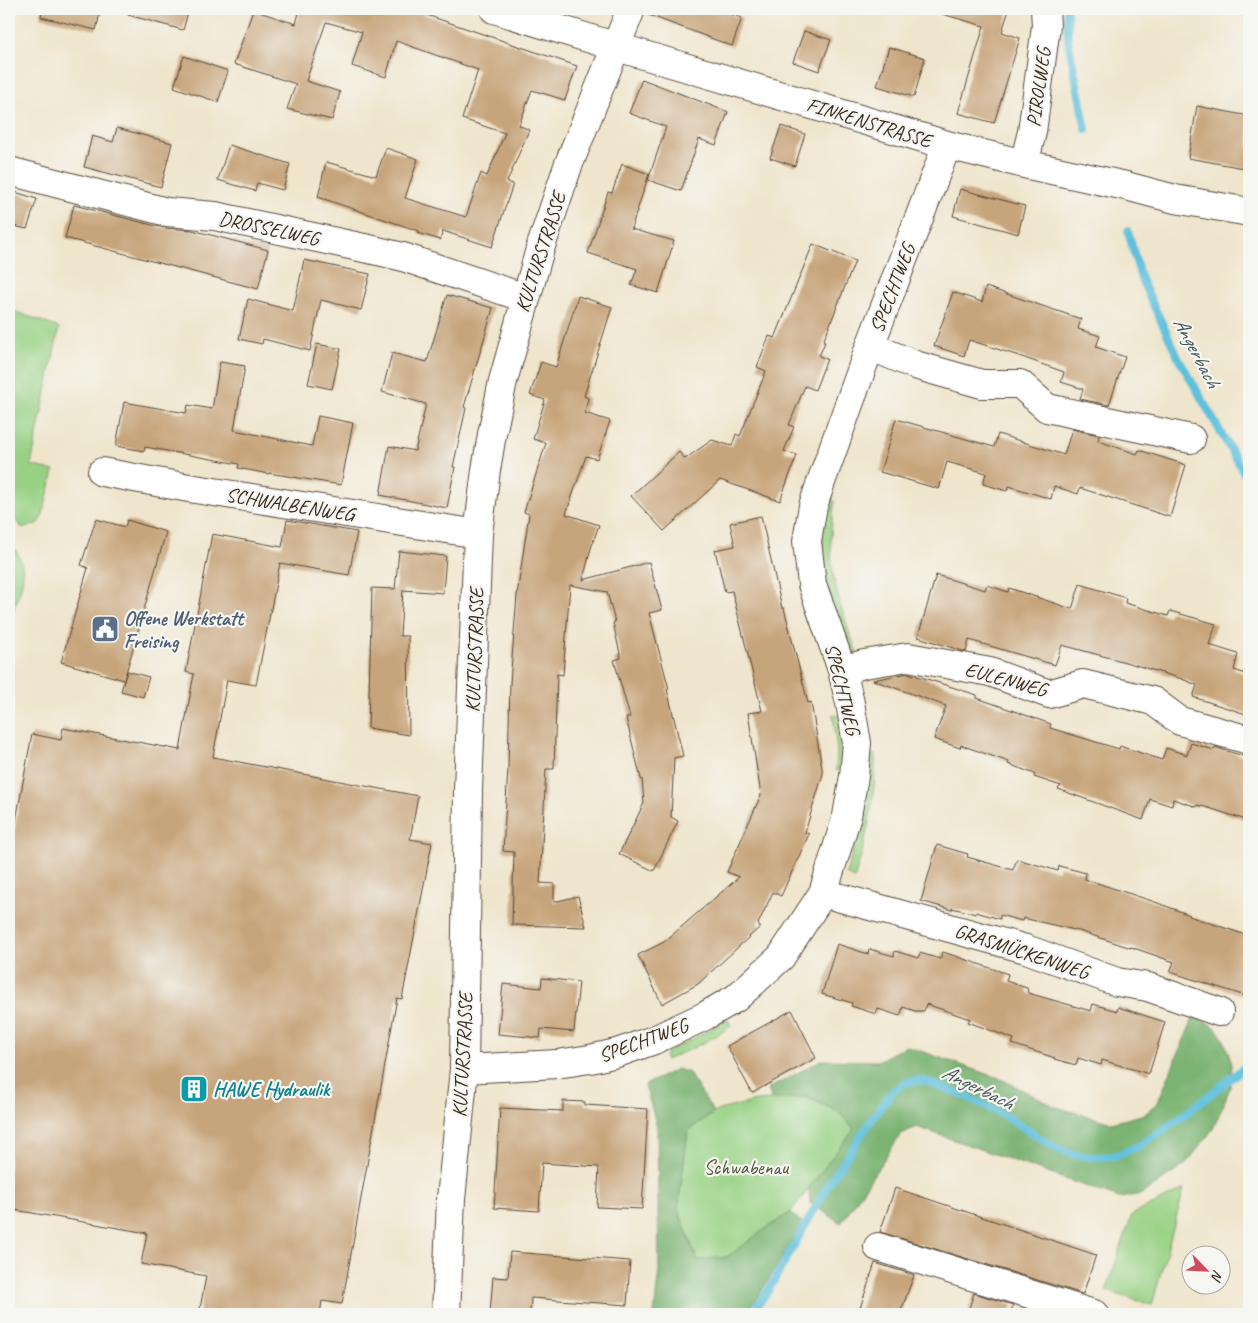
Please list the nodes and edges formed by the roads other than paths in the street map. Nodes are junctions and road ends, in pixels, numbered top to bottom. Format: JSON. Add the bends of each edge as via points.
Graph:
{"nodes":[{"id":1,"x":494,"y":9,"type":"edge"},
{"id":2,"x":631,"y":9,"type":"edge"},
{"id":3,"x":1046,"y":9,"type":"edge"},
{"id":4,"x":617,"y":47,"type":"junction"},
{"id":5,"x":947,"y":145,"type":"junction"},
{"id":6,"x":1024,"y":164,"type":"junction"},
{"id":7,"x":9,"y":171,"type":"edge"},
{"id":8,"x":1249,"y":212,"type":"edge"},
{"id":9,"x":525,"y":298,"type":"junction"},
{"id":10,"x":870,"y":346,"type":"junction"},
{"id":11,"x":1191,"y":439,"type":"dead end"},
{"id":12,"x":102,"y":472,"type":"dead end"},
{"id":13,"x":478,"y":534,"type":"junction"},
{"id":14,"x":842,"y":670,"type":"junction"},
{"id":15,"x":1249,"y":740,"type":"edge"},
{"id":16,"x":823,"y":893,"type":"junction"},
{"id":17,"x":1219,"y":1012,"type":"dead end"},
{"id":18,"x":464,"y":1069,"type":"junction"},
{"id":19,"x":878,"y":1248,"type":"dead end"},
{"id":20,"x":446,"y":1314,"type":"edge"},
{"id":21,"x":1094,"y":1314,"type":"edge"}],
"edges":[{"from":1,"to":4,"type":"street","name":"FINKENSTRASSE"},
{"from":2,"to":4,"type":"street","name":"KULTURSTRASSE"},
{"from":3,"to":6,"type":"street","name":"PIROLWEG","via":[[1032,132]]},
{"from":4,"to":5,"type":"street","name":"FINKENSTRASSE"},
{"from":4,"to":9,"type":"street","name":"KULTURSTRASSE","via":[[568,166]]},
{"from":5,"to":6,"type":"street","name":"FINKENSTRASSE"},
{"from":5,"to":10,"type":"street","name":"SPECHTWEG"},
{"from":6,"to":8,"type":"street","name":"FINKENSTRASSE","via":[[1175,199]]},
{"from":7,"to":9,"type":"street","name":"DROSSELWEG","via":[[167,212],[215,216],[378,251]]},
{"from":9,"to":13,"type":"street","name":"KULTURSTRASSE","via":[[492,434]]},
{"from":10,"to":11,"type":"street","via":[[915,365],[982,384],[1020,384],[1047,408]]},
{"from":10,"to":14,"type":"street","name":"SPECHTWEG","via":[[813,506],[807,541],[812,584]]},
{"from":12,"to":13,"type":"street","name":"SCHWALBENWEG"},
{"from":13,"to":18,"type":"street","name":"KULTURSTRASSE","via":[[468,790]]},
{"from":14,"to":15,"type":"street","name":"EULENWEG","via":[[908,657],[990,672],[1049,694],[1083,684],[1153,701],[1180,721]]},
{"from":14,"to":16,"type":"street","name":"SPECHTWEG","via":[[857,742],[847,816]]},
{"from":16,"to":17,"type":"street","name":"GRASMÜCKENWEG","via":[[1026,950],[1117,982],[1148,987]]},
{"from":16,"to":18,"type":"street","name":"SPECHTWEG","via":[[781,957],[736,998],[705,1016],[654,1040],[590,1060]]},
{"from":18,"to":20,"type":"street","name":"KULTURSTRASSE","via":[[451,1199]]},
{"from":19,"to":21,"type":"street"}]}
